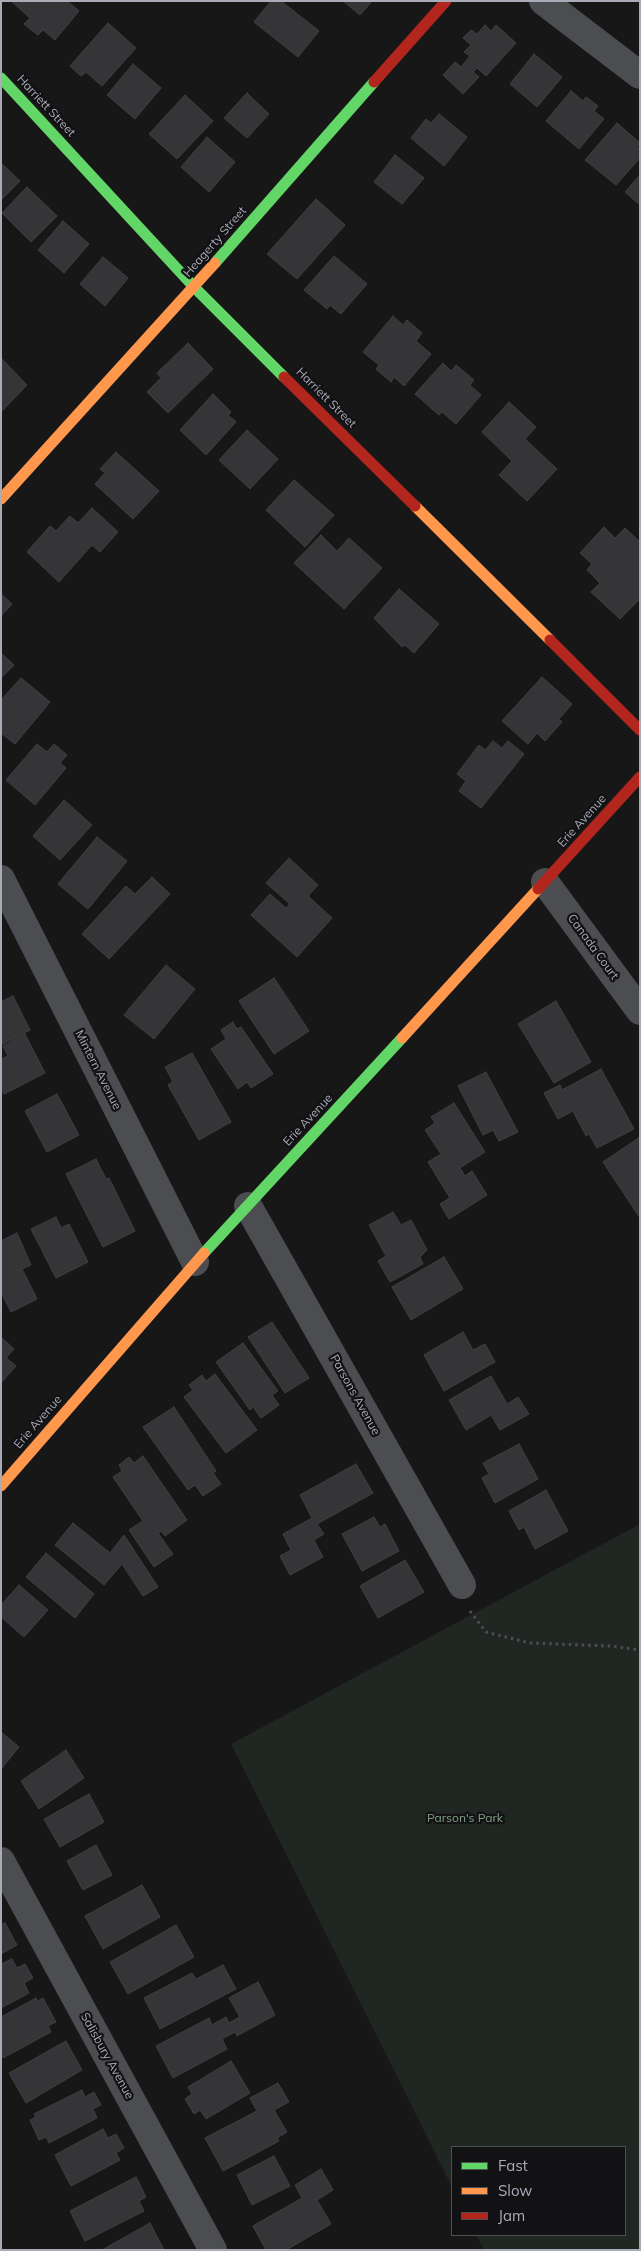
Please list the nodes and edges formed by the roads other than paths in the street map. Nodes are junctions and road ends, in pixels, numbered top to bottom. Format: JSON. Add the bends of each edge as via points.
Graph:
{"nodes":[{"id":1,"x":446,"y":1,"type":"edge"},
{"id":2,"x":543,"y":1,"type":"edge"},
{"id":3,"x":640,"y":75,"type":"edge"},
{"id":4,"x":1,"y":78,"type":"edge"},
{"id":5,"x":194,"y":287,"type":"junction"},
{"id":6,"x":1,"y":499,"type":"edge"},
{"id":7,"x":640,"y":730,"type":"edge"},
{"id":8,"x":640,"y":777,"type":"edge"},
{"id":9,"x":1,"y":879,"type":"edge"},
{"id":10,"x":546,"y":882,"type":"junction"},
{"id":11,"x":640,"y":1011,"type":"edge"},
{"id":12,"x":248,"y":1206,"type":"junction"},
{"id":13,"x":195,"y":1262,"type":"junction"},
{"id":14,"x":1,"y":1486,"type":"edge"},
{"id":15,"x":462,"y":1585,"type":"road end"},
{"id":16,"x":1,"y":1862,"type":"edge"},
{"id":17,"x":213,"y":2250,"type":"edge"}],
"edges":[{"from":1,"to":5,"type":"street","name":"Heagerty Street"},
{"from":2,"to":3,"type":"street"},
{"from":4,"to":5,"type":"street","name":"Harriett Street"},
{"from":5,"to":6,"type":"street","name":"Heagerty Street"},
{"from":5,"to":7,"type":"street","name":"Harriett Street"},
{"from":8,"to":10,"type":"street","name":"Erie Avenue"},
{"from":9,"to":13,"type":"street","name":"Mintern Avenue"},
{"from":10,"to":11,"type":"street","name":"Canada Court"},
{"from":10,"to":12,"type":"street","name":"Erie Avenue"},
{"from":12,"to":13,"type":"street","name":"Erie Avenue"},
{"from":12,"to":15,"type":"street","name":"Parsons Avenue"},
{"from":13,"to":14,"type":"street","name":"Erie Avenue"},
{"from":16,"to":17,"type":"street","name":"Salisbury Avenue"}]}
